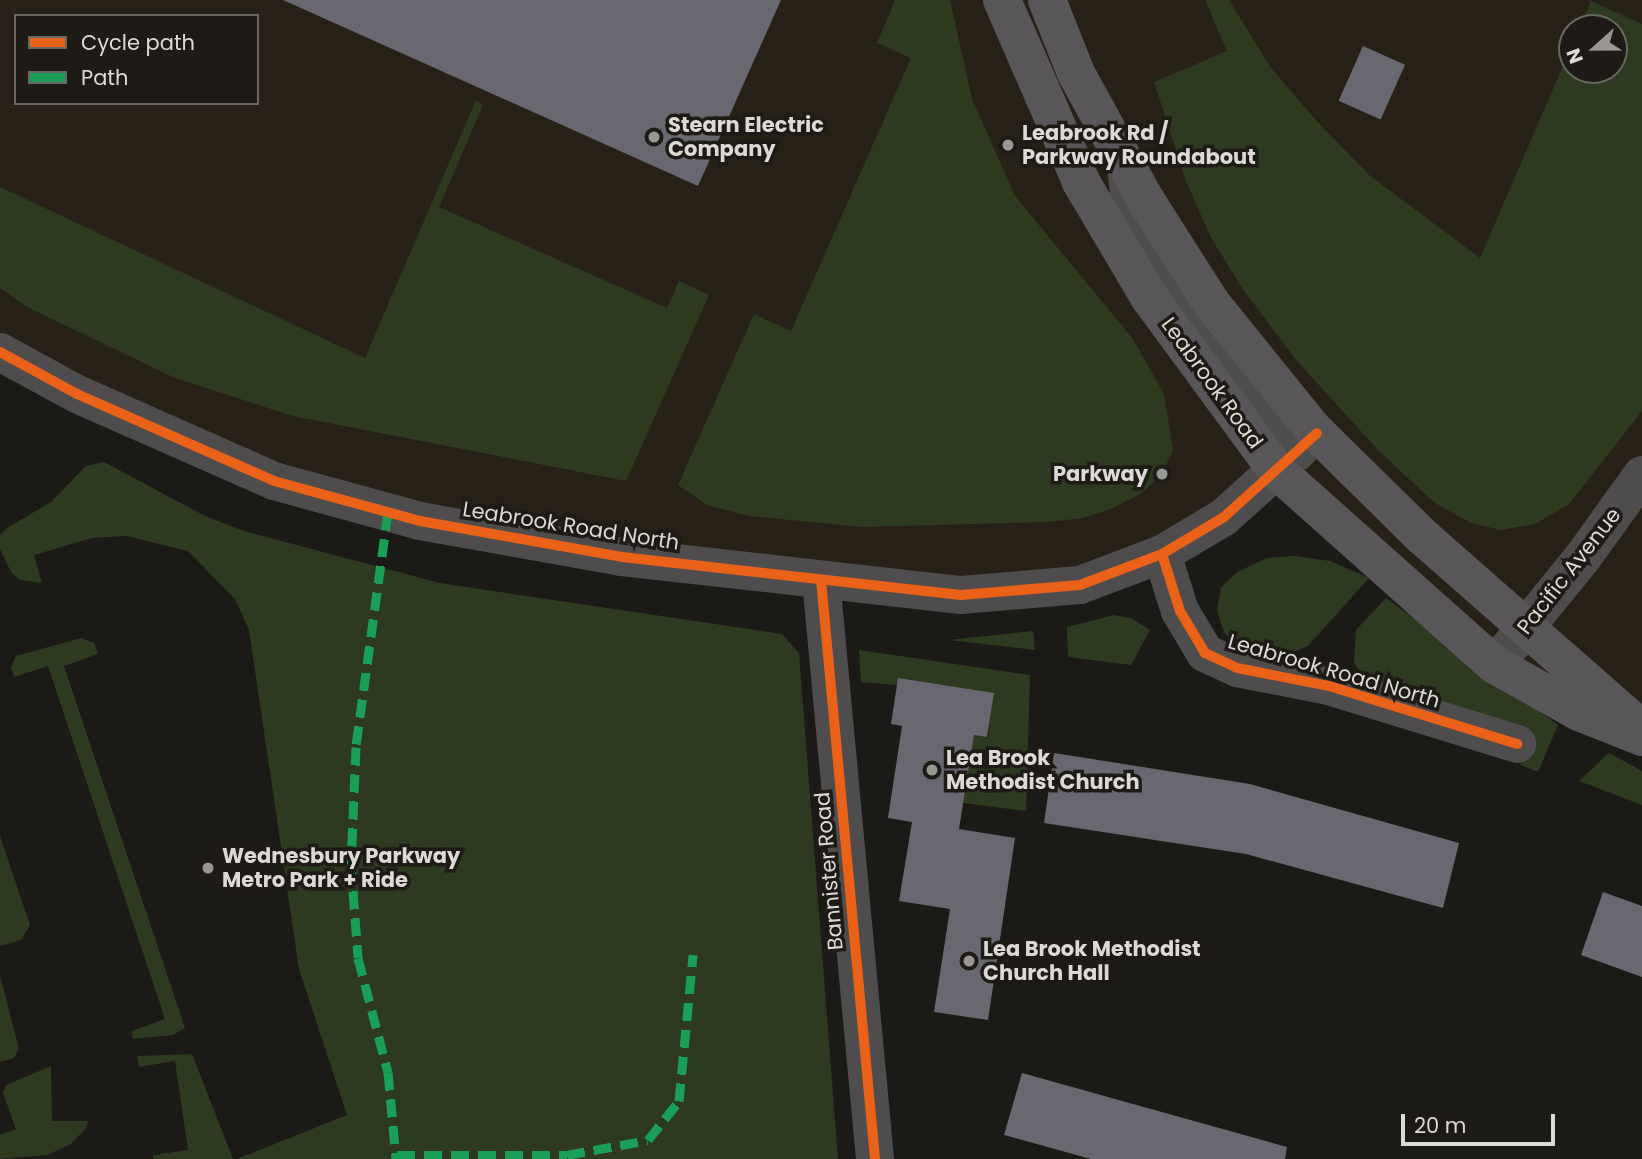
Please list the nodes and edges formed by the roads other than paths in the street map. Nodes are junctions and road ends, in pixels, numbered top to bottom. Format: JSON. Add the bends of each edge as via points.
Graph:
{"nodes":[{"id":1,"x":1002,"y":0,"type":"edge"},
{"id":2,"x":1047,"y":0,"type":"edge"},
{"id":3,"x":0,"y":352,"type":"edge"},
{"id":4,"x":1297,"y":452,"type":"junction"},
{"id":5,"x":1642,"y":475,"type":"edge"},
{"id":6,"x":1163,"y":554,"type":"junction"},
{"id":7,"x":821,"y":580,"type":"junction"},
{"id":8,"x":1526,"y":626,"type":"junction"},
{"id":9,"x":1494,"y":665,"type":"junction"},
{"id":10,"x":1642,"y":730,"type":"edge"},
{"id":11,"x":1642,"y":737,"type":"edge"},
{"id":12,"x":1517,"y":744,"type":"dead end"},
{"id":13,"x":875,"y":1159,"type":"edge"}],
"edges":[{"from":1,"to":4,"type":"main road","name":"Leabrook Road","via":[[1081,182],[1149,297]]},
{"from":2,"to":4,"type":"main road","name":"Leabrook Road","via":[[1076,73],[1126,165]]},
{"from":3,"to":7,"type":"street","name":"Leabrook Road North","via":[[77,394],[286,484],[434,524],[622,557]]},
{"from":4,"to":6,"type":"street","name":"Leabrook Road North","via":[[1224,517]]},
{"from":4,"to":8,"type":"main road","name":"Leabrook Road","via":[[1423,537]]},
{"from":4,"to":9,"type":"main road","name":"Leabrook Road"},
{"from":5,"to":8,"type":"street","name":"Pacific Avenue"},
{"from":6,"to":7,"type":"street","name":"Leabrook Road North","via":[[1080,585],[961,595]]},
{"from":6,"to":12,"type":"street","name":"Leabrook Road North","via":[[1180,611],[1205,653],[1237,668],[1329,686]]},
{"from":7,"to":13,"type":"street","name":"Bannister Road"},
{"from":8,"to":9,"type":"street","name":"Pacific Avenue"},
{"from":8,"to":10,"type":"main road","name":"Leabrook Road"},
{"from":9,"to":11,"type":"main road","name":"Leabrook Road","via":[[1579,712]]}]}
